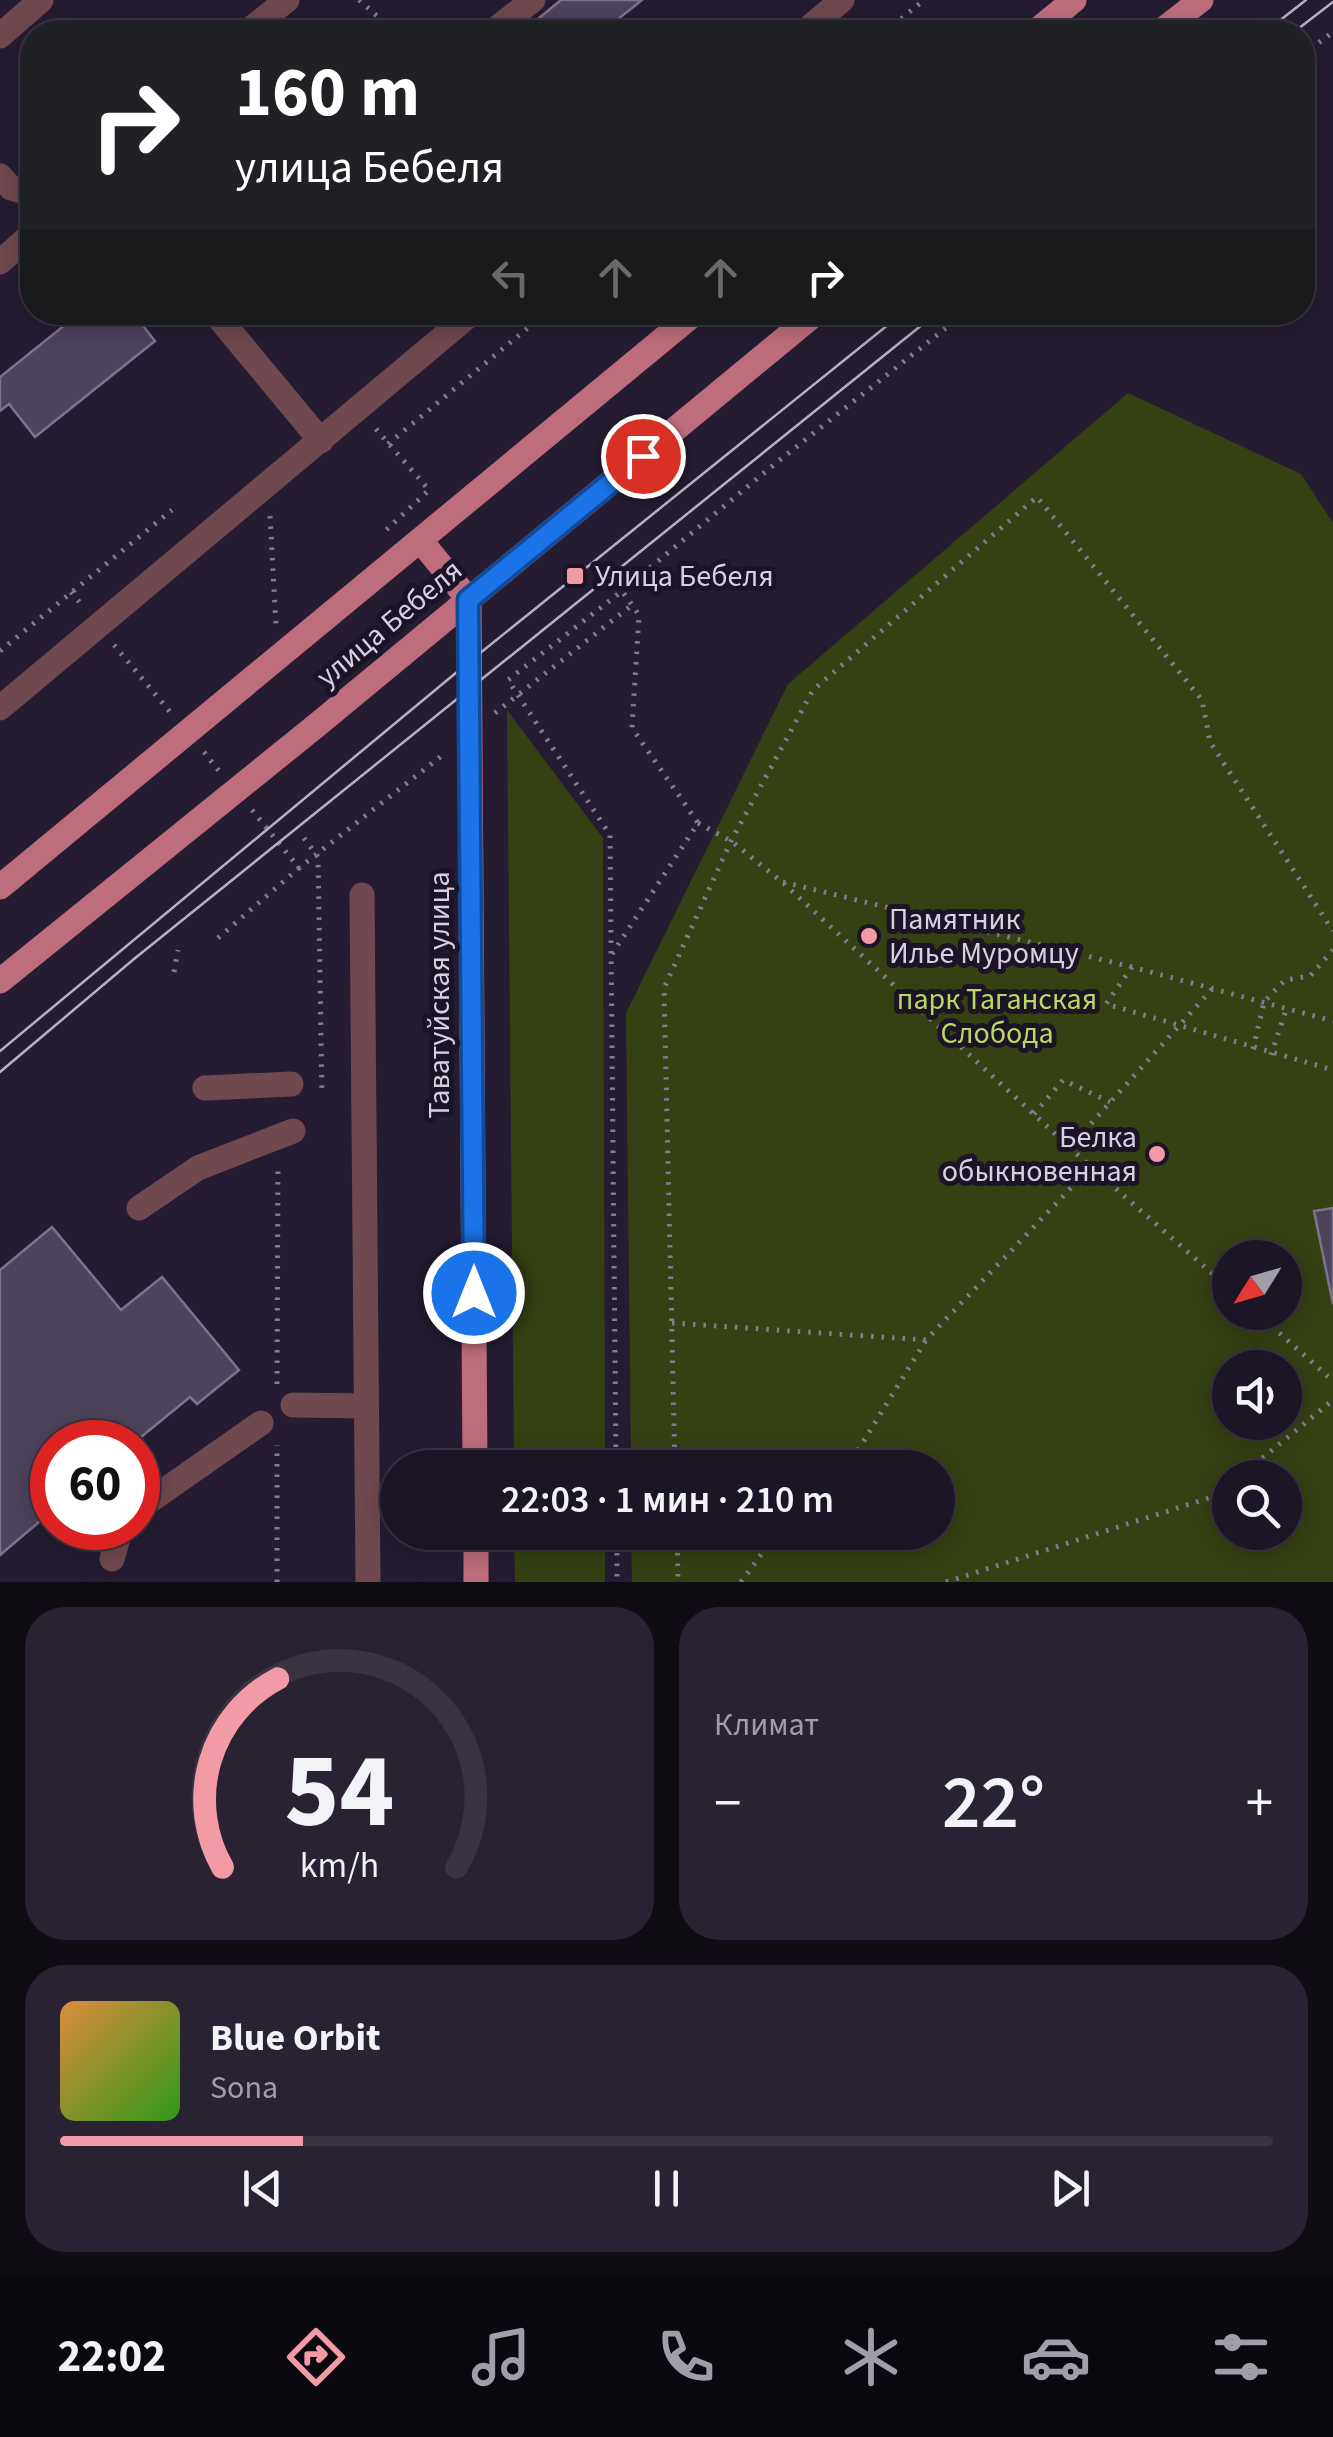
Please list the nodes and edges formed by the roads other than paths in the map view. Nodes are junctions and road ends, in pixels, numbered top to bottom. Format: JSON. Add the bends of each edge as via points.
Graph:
{"nodes":[{"id":1,"x":41,"y":0,"type":"edge"},
{"id":2,"x":287,"y":0,"type":"edge"},
{"id":3,"x":532,"y":0,"type":"edge"},
{"id":4,"x":842,"y":0,"type":"edge"},
{"id":5,"x":1074,"y":0,"type":"edge"},
{"id":6,"x":1198,"y":4,"type":"edge"},
{"id":7,"x":261,"y":20,"type":"edge"},
{"id":8,"x":507,"y":20,"type":"edge"},
{"id":9,"x":818,"y":20,"type":"edge"},
{"id":10,"x":1050,"y":20,"type":"edge"},
{"id":11,"x":1176,"y":20,"type":"edge"},
{"id":12,"x":0,"y":36,"type":"edge"},
{"id":13,"x":0,"y":176,"type":"edge"},
{"id":14,"x":20,"y":191,"type":"edge"},
{"id":15,"x":20,"y":244,"type":"edge"},
{"id":16,"x":0,"y":262,"type":"edge"},
{"id":17,"x":225,"y":325,"type":"edge"},
{"id":18,"x":458,"y":325,"type":"edge"},
{"id":19,"x":680,"y":325,"type":"edge"},
{"id":20,"x":801,"y":325,"type":"edge"},
{"id":21,"x":321,"y":442,"type":"junction"},
{"id":22,"x":420,"y":540,"type":"junction"},
{"id":23,"x":468,"y":600,"type":"junction"},
{"id":24,"x":0,"y":708,"type":"edge"},
{"id":25,"x":0,"y":888,"type":"edge"},
{"id":26,"x":362,"y":895,"type":"dead end"},
{"id":27,"x":0,"y":981,"type":"edge"},
{"id":28,"x":291,"y":1084,"type":"dead end"},
{"id":29,"x":204,"y":1088,"type":"dead end"},
{"id":30,"x":285,"y":1134,"type":"road end"},
{"id":31,"x":139,"y":1208,"type":"dead end"},
{"id":32,"x":285,"y":1396,"type":"road end"},
{"id":33,"x":366,"y":1406,"type":"junction"},
{"id":34,"x":269,"y":1433,"type":"road end"},
{"id":35,"x":476,"y":1450,"type":"edge"},
{"id":36,"x":160,"y":1496,"type":"edge"},
{"id":37,"x":114,"y":1550,"type":"edge"},
{"id":38,"x":476,"y":1550,"type":"edge"},
{"id":39,"x":112,"y":1558,"type":"dead end"},
{"id":40,"x":368,"y":1582,"type":"edge"},
{"id":41,"x":476,"y":1582,"type":"edge"}],
"edges":[{"from":1,"to":12,"type":"street"},
{"from":2,"to":7,"type":"street"},
{"from":3,"to":8,"type":"street"},
{"from":4,"to":9,"type":"street"},
{"from":5,"to":10,"type":"main road"},
{"from":6,"to":11,"type":"main road"},
{"from":13,"to":14,"type":"street"},
{"from":15,"to":16,"type":"street"},
{"from":17,"to":21,"type":"street"},
{"from":18,"to":21,"type":"street"},
{"from":19,"to":22,"type":"main road","name":"улица Бебеля"},
{"from":20,"to":23,"type":"main road","name":"улица Бебеля"},
{"from":21,"to":24,"type":"street"},
{"from":22,"to":23,"type":"main road"},
{"from":22,"to":25,"type":"main road","name":"улица Бебеля"},
{"from":23,"to":27,"type":"main road","name":"улица Бебеля"},
{"from":23,"to":35,"type":"main road","name":"Таватуйская улица"},
{"from":26,"to":33,"type":"street"},
{"from":28,"to":29,"type":"street"},
{"from":30,"to":31,"type":"street","via":[[198,1168]]},
{"from":32,"to":33,"type":"street"},
{"from":33,"to":40,"type":"street"},
{"from":34,"to":36,"type":"street"},
{"from":37,"to":39,"type":"street"},
{"from":38,"to":41,"type":"main road"}]}
